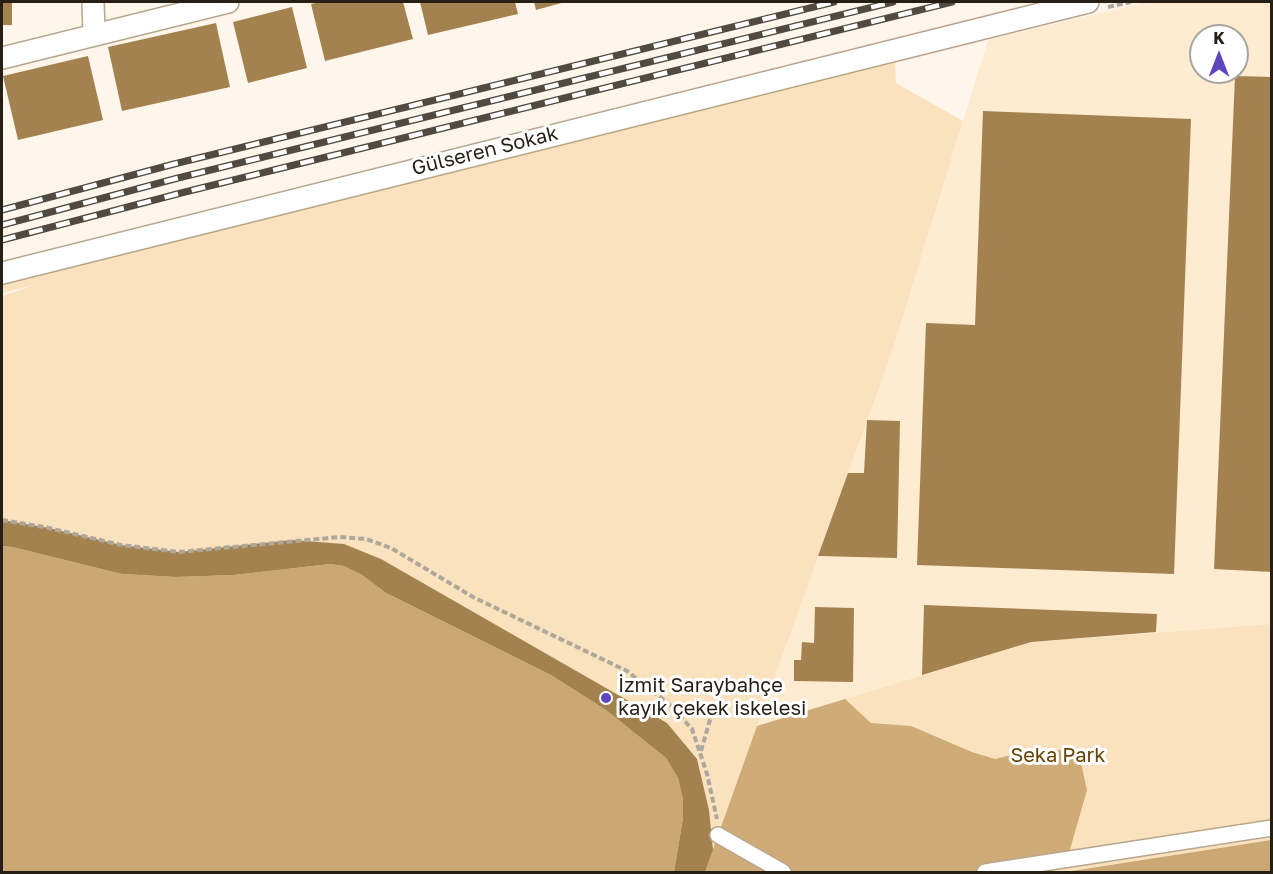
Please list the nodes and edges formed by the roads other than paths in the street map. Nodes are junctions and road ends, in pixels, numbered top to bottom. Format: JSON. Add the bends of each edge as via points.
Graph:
{"nodes":[{"id":1,"x":93,"y":2,"type":"edge"},
{"id":2,"x":228,"y":2,"type":"edge"},
{"id":3,"x":1088,"y":2,"type":"edge"},
{"id":4,"x":94,"y":33,"type":"junction"},
{"id":5,"x":2,"y":58,"type":"edge"},
{"id":6,"x":2,"y":273,"type":"edge"},
{"id":7,"x":1272,"y":828,"type":"edge"},
{"id":8,"x":718,"y":835,"type":"road end"},
{"id":9,"x":783,"y":873,"type":"edge"},
{"id":10,"x":985,"y":873,"type":"edge"}],
"edges":[{"from":1,"to":4,"type":"street"},
{"from":2,"to":4,"type":"street"},
{"from":3,"to":6,"type":"street","name":"Gülseren Sokak"},
{"from":4,"to":5,"type":"street"},
{"from":7,"to":10,"type":"street"},
{"from":8,"to":9,"type":"street"}]}
